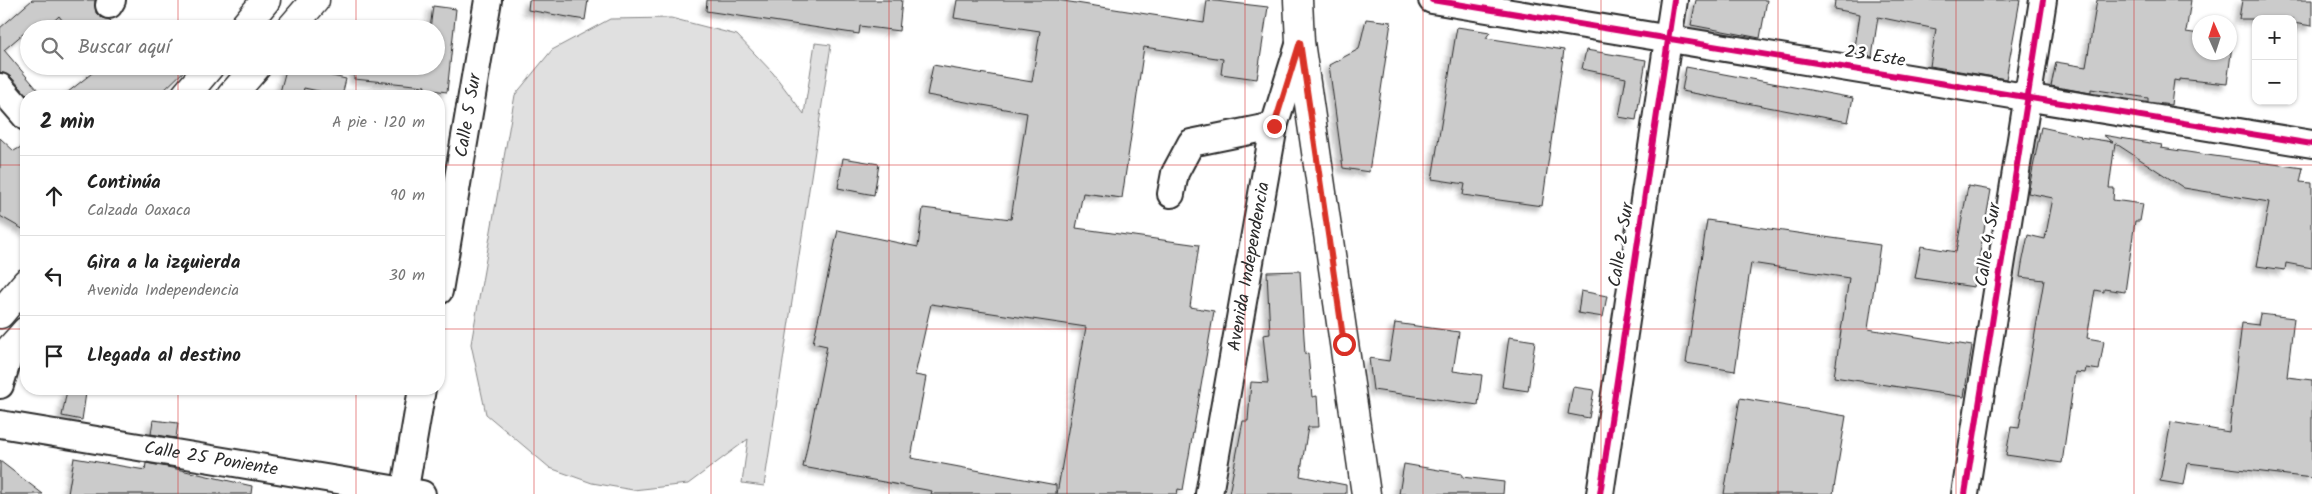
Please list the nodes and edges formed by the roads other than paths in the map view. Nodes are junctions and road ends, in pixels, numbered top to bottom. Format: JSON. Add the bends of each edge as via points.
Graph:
{"nodes":[{"id":1,"x":266,"y":0,"type":"edge"},
{"id":2,"x":315,"y":0,"type":"edge"},
{"id":3,"x":488,"y":0,"type":"edge"},
{"id":4,"x":1298,"y":0,"type":"edge"},
{"id":5,"x":1432,"y":0,"type":"edge"},
{"id":6,"x":1674,"y":0,"type":"edge"},
{"id":7,"x":2043,"y":0,"type":"edge"},
{"id":8,"x":249,"y":20,"type":"edge"},
{"id":9,"x":298,"y":20,"type":"edge"},
{"id":10,"x":1668,"y":38,"type":"junction"},
{"id":11,"x":1300,"y":42,"type":"junction"},
{"id":12,"x":202,"y":75,"type":"edge"},
{"id":13,"x":249,"y":75,"type":"edge"},
{"id":14,"x":0,"y":87,"type":"edge"},
{"id":15,"x":189,"y":90,"type":"edge"},
{"id":16,"x":236,"y":90,"type":"edge"},
{"id":17,"x":2027,"y":98,"type":"junction"},
{"id":18,"x":20,"y":111,"type":"edge"},
{"id":19,"x":1274,"y":126,"type":"junction"},
{"id":20,"x":2312,"y":144,"type":"edge"},
{"id":21,"x":1171,"y":194,"type":"dead end"},
{"id":22,"x":445,"y":255,"type":"edge"},
{"id":23,"x":20,"y":290,"type":"edge"},
{"id":24,"x":1,"y":312,"type":"edge"},
{"id":25,"x":12,"y":347,"type":"edge"},
{"id":26,"x":0,"y":385,"type":"edge"},
{"id":27,"x":421,"y":395,"type":"edge"},
{"id":28,"x":0,"y":424,"type":"edge"},
{"id":29,"x":410,"y":493,"type":"edge"},
{"id":30,"x":1209,"y":494,"type":"edge"},
{"id":31,"x":1366,"y":494,"type":"edge"},
{"id":32,"x":1600,"y":494,"type":"edge"},
{"id":33,"x":1965,"y":494,"type":"edge"}],
"edges":[{"from":1,"to":8,"type":"main road"},
{"from":2,"to":9,"type":"main road"},
{"from":3,"to":22,"type":"street","name":"Calle 5 Sur"},
{"from":4,"to":11,"type":"main road"},
{"from":5,"to":10,"type":"street","name":"23 Este"},
{"from":6,"to":10,"type":"street","name":"Calle 2 Sur"},
{"from":7,"to":17,"type":"street","name":"Calle 4 Sur"},
{"from":10,"to":17,"type":"street","name":"23 Este"},
{"from":10,"to":32,"type":"street","name":"Calle 2 Sur"},
{"from":11,"to":19,"type":"street","name":"Avenida Independencia"},
{"from":11,"to":31,"type":"main road"},
{"from":12,"to":15,"type":"main road"},
{"from":13,"to":16,"type":"main road"},
{"from":14,"to":18,"type":"street"},
{"from":17,"to":20,"type":"street","name":"23 Este"},
{"from":17,"to":33,"type":"street","name":"Calle 4 Sur"},
{"from":19,"to":21,"type":"street","via":[[1191,143],[1176,173]]},
{"from":19,"to":30,"type":"street","name":"Avenida Independencia"},
{"from":23,"to":24,"type":"main road"},
{"from":25,"to":26,"type":"street"},
{"from":27,"to":29,"type":"street"},
{"from":28,"to":29,"type":"street","name":"Calle 25 Poniente"}]}
